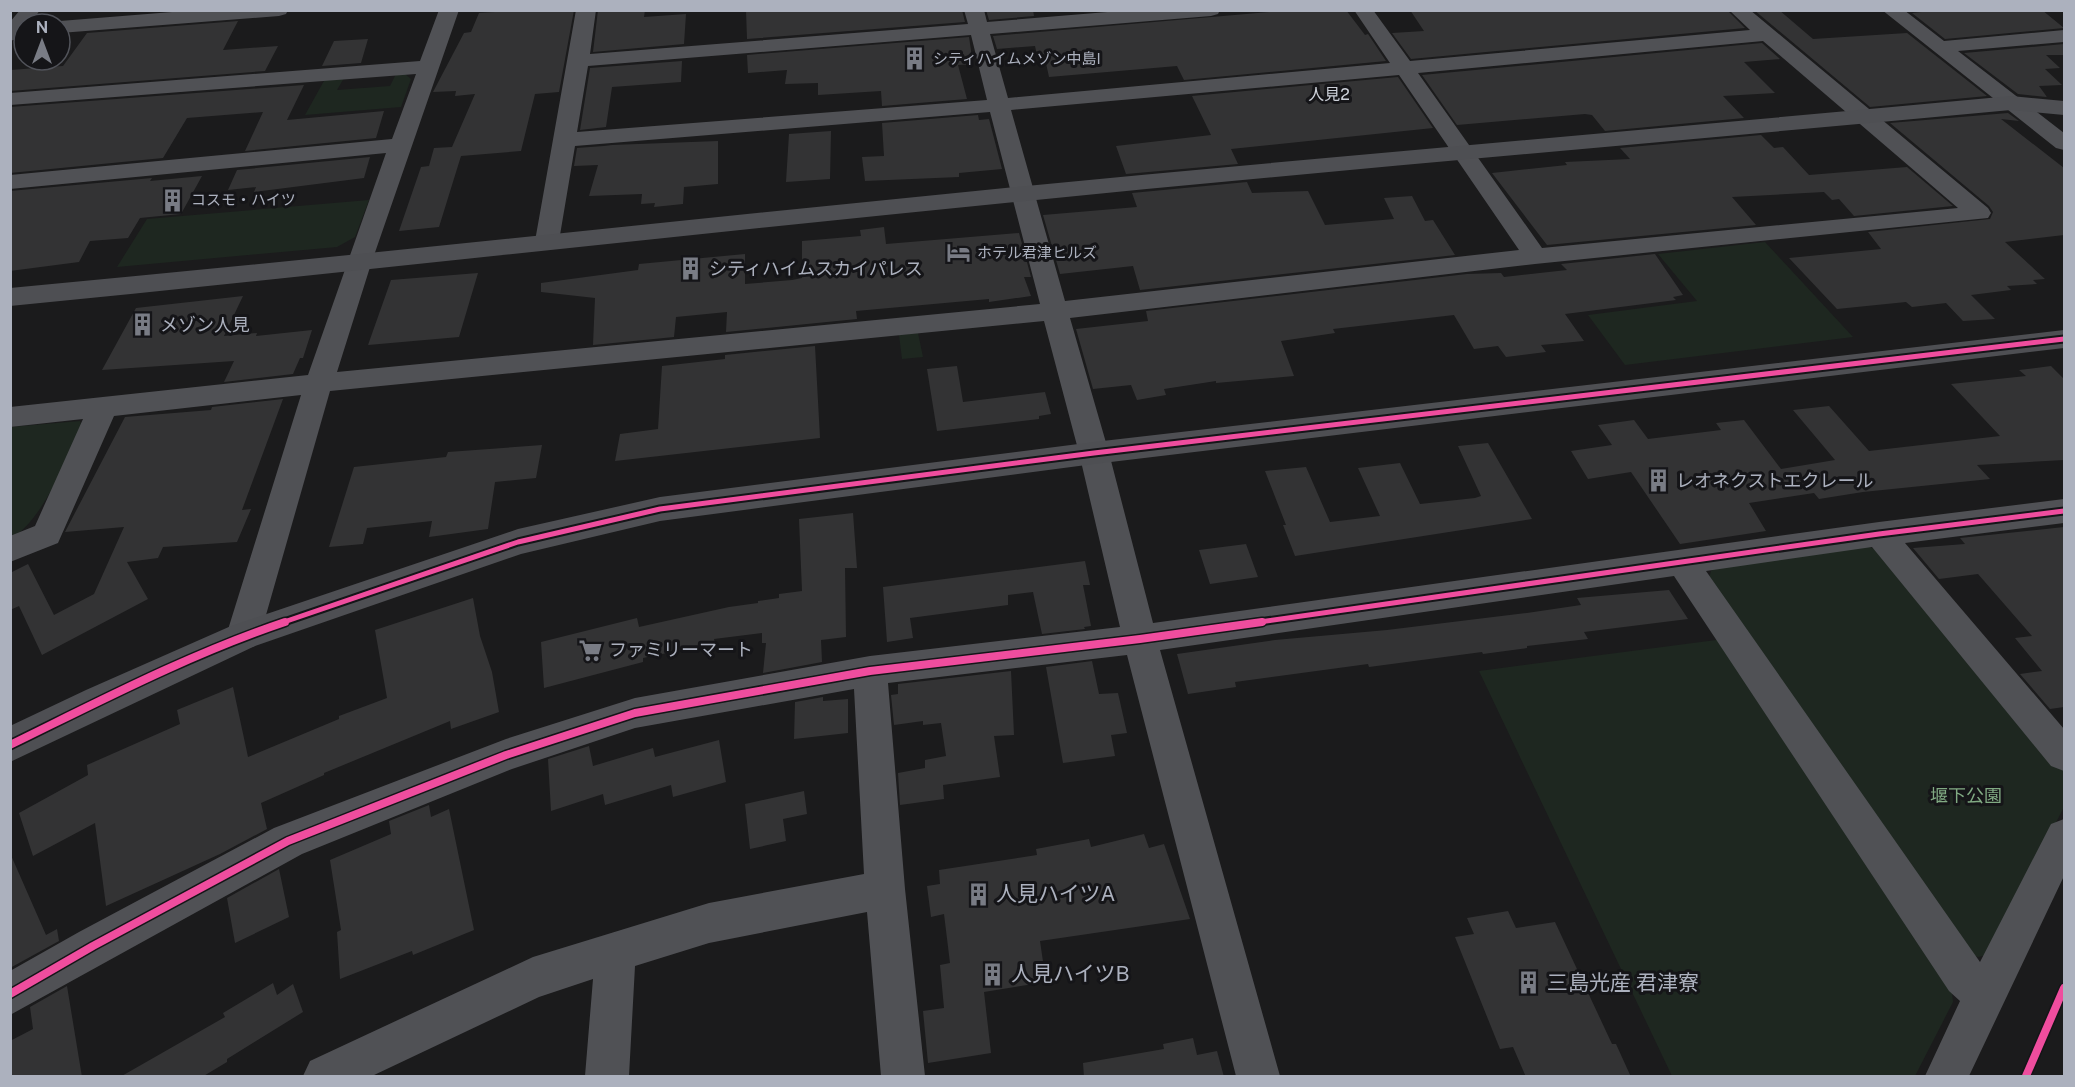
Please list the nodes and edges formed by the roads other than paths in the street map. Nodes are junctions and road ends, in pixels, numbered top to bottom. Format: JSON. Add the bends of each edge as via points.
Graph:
{"nodes":[{"id":1,"x":279,"y":10,"type":"edge"},
{"id":2,"x":449,"y":10,"type":"edge"},
{"id":3,"x":585,"y":10,"type":"edge"},
{"id":4,"x":1211,"y":10,"type":"edge"},
{"id":5,"x":1363,"y":10,"type":"edge"},
{"id":6,"x":1738,"y":10,"type":"edge"},
{"id":7,"x":1891,"y":10,"type":"edge"},
{"id":8,"x":976,"y":20,"type":"edge"},
{"id":9,"x":72,"y":26,"type":"edge"},
{"id":10,"x":1766,"y":34,"type":"junction"},
{"id":11,"x":2064,"y":36,"type":"edge"},
{"id":12,"x":1940,"y":47,"type":"junction"},
{"id":13,"x":579,"y":61,"type":"junction"},
{"id":14,"x":428,"y":67,"type":"junction"},
{"id":15,"x":1405,"y":68,"type":"junction"},
{"id":16,"x":10,"y":99,"type":"edge"},
{"id":17,"x":2011,"y":103,"type":"junction"},
{"id":18,"x":1000,"y":105,"type":"junction"},
{"id":19,"x":2064,"y":108,"type":"edge"},
{"id":20,"x":1864,"y":116,"type":"junction"},
{"id":21,"x":564,"y":140,"type":"junction"},
{"id":22,"x":2064,"y":143,"type":"edge"},
{"id":23,"x":400,"y":145,"type":"junction"},
{"id":24,"x":1464,"y":152,"type":"junction"},
{"id":25,"x":10,"y":182,"type":"edge"},
{"id":26,"x":1022,"y":194,"type":"junction"},
{"id":27,"x":547,"y":241,"type":"junction"},
{"id":28,"x":1535,"y":256,"type":"junction"},
{"id":29,"x":358,"y":264,"type":"junction"},
{"id":30,"x":10,"y":297,"type":"edge"},
{"id":31,"x":1055,"y":311,"type":"junction"},
{"id":32,"x":2064,"y":339,"type":"edge"},
{"id":33,"x":319,"y":383,"type":"junction"},
{"id":34,"x":103,"y":407,"type":"junction"},
{"id":35,"x":10,"y":417,"type":"edge"},
{"id":36,"x":1094,"y":453,"type":"junction"},
{"id":37,"x":2064,"y":510,"type":"edge"},
{"id":38,"x":1879,"y":534,"type":"junction"},
{"id":39,"x":10,"y":550,"type":"edge"},
{"id":40,"x":1683,"y":563,"type":"junction"},
{"id":41,"x":243,"y":636,"type":"junction"},
{"id":42,"x":1140,"y":639,"type":"junction"},
{"id":43,"x":870,"y":671,"type":"junction"},
{"id":44,"x":10,"y":745,"type":"edge"},
{"id":45,"x":2064,"y":755,"type":"edge"},
{"id":46,"x":2064,"y":837,"type":"edge"},
{"id":47,"x":885,"y":889,"type":"junction"},
{"id":48,"x":616,"y":952,"type":"junction"},
{"id":49,"x":10,"y":993,"type":"edge"},
{"id":50,"x":1985,"y":995,"type":"junction"},
{"id":51,"x":325,"y":1077,"type":"edge"},
{"id":52,"x":607,"y":1077,"type":"edge"},
{"id":53,"x":903,"y":1077,"type":"edge"},
{"id":54,"x":1258,"y":1077,"type":"edge"},
{"id":55,"x":1947,"y":1077,"type":"edge"}],
"edges":[{"from":1,"to":9,"type":"street"},
{"from":2,"to":14,"type":"street"},
{"from":3,"to":13,"type":"street"},
{"from":4,"to":8,"type":"street"},
{"from":5,"to":15,"type":"street"},
{"from":6,"to":10,"type":"street"},
{"from":7,"to":12,"type":"street"},
{"from":8,"to":13,"type":"street"},
{"from":8,"to":18,"type":"street"},
{"from":10,"to":15,"type":"street"},
{"from":10,"to":20,"type":"street"},
{"from":11,"to":12,"type":"street"},
{"from":12,"to":17,"type":"street"},
{"from":13,"to":21,"type":"street"},
{"from":14,"to":16,"type":"street"},
{"from":14,"to":23,"type":"street"},
{"from":15,"to":18,"type":"street"},
{"from":15,"to":24,"type":"street"},
{"from":17,"to":19,"type":"street"},
{"from":17,"to":20,"type":"street"},
{"from":17,"to":22,"type":"street"},
{"from":18,"to":21,"type":"street"},
{"from":18,"to":26,"type":"street"},
{"from":20,"to":24,"type":"street"},
{"from":20,"to":28,"type":"street","via":[[1978,213]]},
{"from":21,"to":27,"type":"street"},
{"from":23,"to":25,"type":"street"},
{"from":23,"to":29,"type":"street"},
{"from":24,"to":26,"type":"street"},
{"from":24,"to":28,"type":"street"},
{"from":26,"to":27,"type":"street"},
{"from":26,"to":31,"type":"street"},
{"from":27,"to":29,"type":"street"},
{"from":28,"to":31,"type":"street"},
{"from":29,"to":30,"type":"street"},
{"from":29,"to":33,"type":"street"},
{"from":31,"to":33,"type":"street"},
{"from":31,"to":36,"type":"street"},
{"from":32,"to":36,"type":"street"},
{"from":33,"to":34,"type":"street"},
{"from":33,"to":41,"type":"street"},
{"from":34,"to":35,"type":"street"},
{"from":34,"to":39,"type":"street","via":[[47,534]]},
{"from":36,"to":41,"type":"street","via":[[660,509],[518,542]]},
{"from":36,"to":42,"type":"street"},
{"from":37,"to":38,"type":"street"},
{"from":38,"to":40,"type":"street"},
{"from":38,"to":45,"type":"street"},
{"from":40,"to":42,"type":"street"},
{"from":40,"to":50,"type":"street","via":[[1964,976]]},
{"from":41,"to":44,"type":"street"},
{"from":42,"to":43,"type":"street"},
{"from":42,"to":54,"type":"street"},
{"from":43,"to":47,"type":"street"},
{"from":43,"to":49,"type":"street","via":[[635,713],[506,755],[288,841]]},
{"from":46,"to":50,"type":"street"},
{"from":47,"to":48,"type":"street","via":[[709,923]]},
{"from":47,"to":53,"type":"street"},
{"from":48,"to":51,"type":"street","via":[[533,978]]},
{"from":48,"to":52,"type":"street"},
{"from":50,"to":55,"type":"street"}]}
